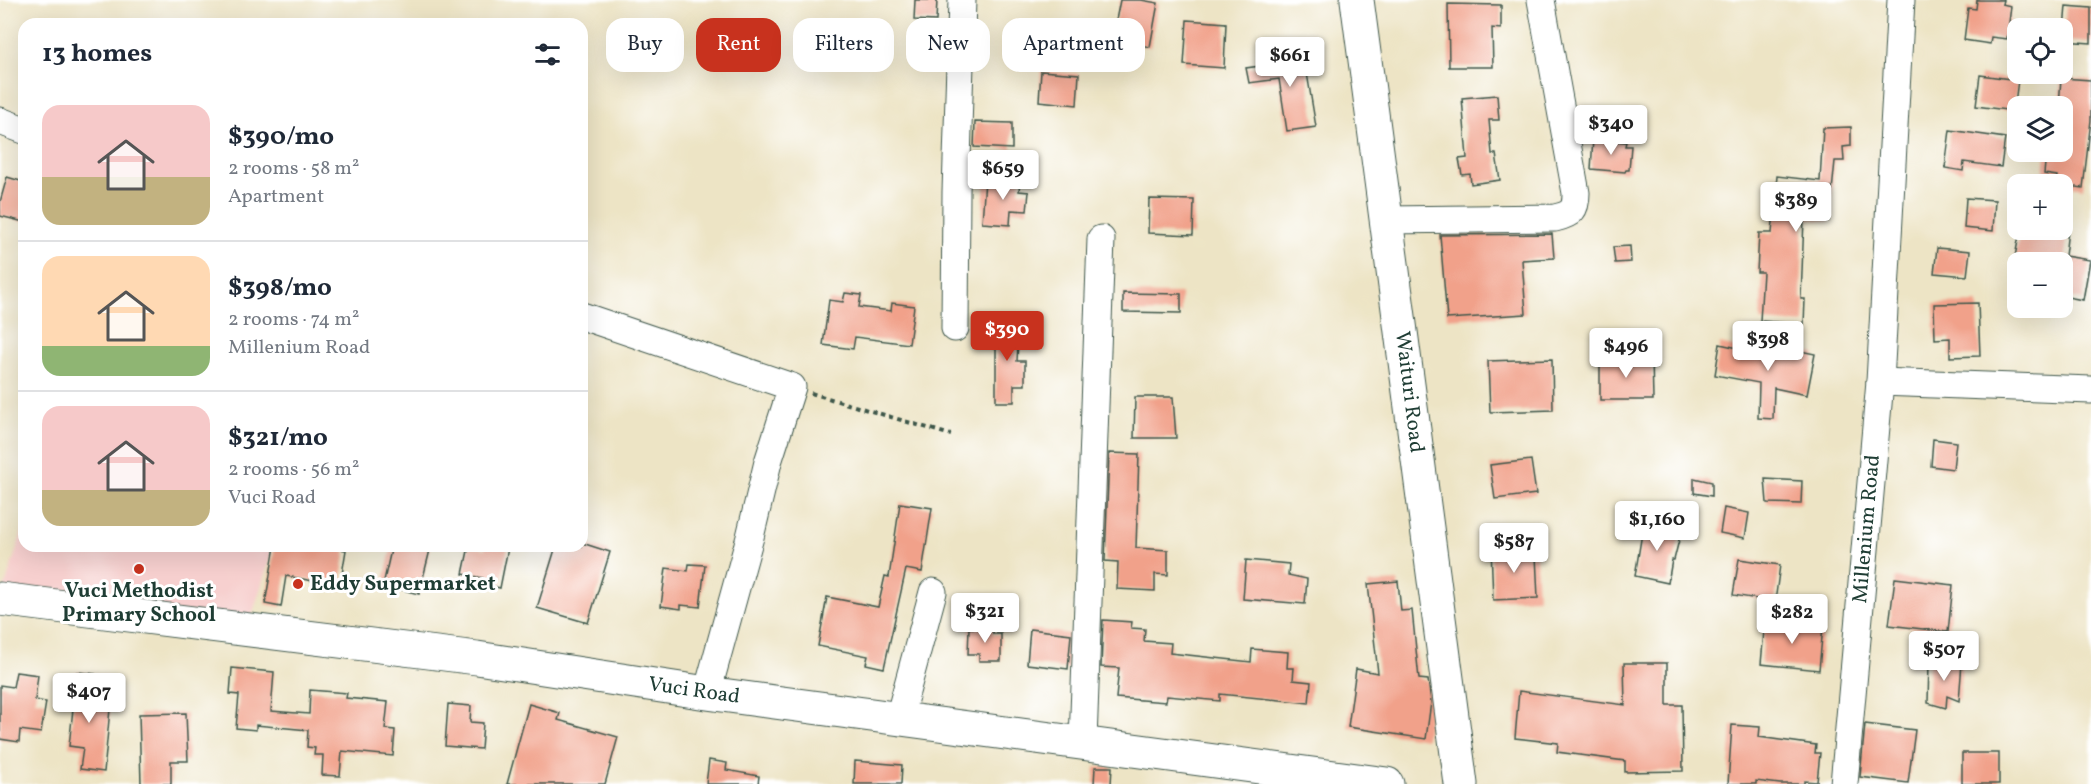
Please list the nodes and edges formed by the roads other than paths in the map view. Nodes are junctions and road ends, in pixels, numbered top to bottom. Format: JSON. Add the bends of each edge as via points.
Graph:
{"nodes":[{"id":1,"x":962,"y":0,"type":"edge"},
{"id":2,"x":1357,"y":0,"type":"edge"},
{"id":3,"x":1541,"y":0,"type":"edge"},
{"id":4,"x":1901,"y":0,"type":"edge"},
{"id":5,"x":0,"y":121,"type":"edge"},
{"id":6,"x":18,"y":128,"type":"edge"},
{"id":7,"x":1387,"y":220,"type":"junction"},
{"id":8,"x":1101,"y":239,"type":"dead end"},
{"id":9,"x":588,"y":318,"type":"edge"},
{"id":10,"x":955,"y":328,"type":"dead end"},
{"id":11,"x":1880,"y":382,"type":"junction"},
{"id":12,"x":2091,"y":390,"type":"edge"},
{"id":13,"x":933,"y":592,"type":"dead end"},
{"id":14,"x":0,"y":599,"type":"edge"},
{"id":15,"x":707,"y":693,"type":"junction"},
{"id":16,"x":899,"y":718,"type":"junction"},
{"id":17,"x":1083,"y":742,"type":"junction"},
{"id":18,"x":1219,"y":773,"type":"edge"},
{"id":19,"x":1387,"y":784,"type":"edge"},
{"id":20,"x":1461,"y":784,"type":"edge"},
{"id":21,"x":1845,"y":784,"type":"edge"}],
"edges":[{"from":1,"to":10,"type":"street"},
{"from":2,"to":7,"type":"main road","name":"Waituri Road"},
{"from":3,"to":7,"type":"street","via":[[1576,193],[1573,211],[1555,218]]},
{"from":4,"to":11,"type":"street","name":"Millenium Road"},
{"from":5,"to":6,"type":"street"},
{"from":7,"to":20,"type":"main road","name":"Waituri Road"},
{"from":8,"to":17,"type":"street"},
{"from":9,"to":15,"type":"street","via":[[792,387],[768,462]]},
{"from":11,"to":12,"type":"street"},
{"from":11,"to":21,"type":"street","name":"Millenium Road"},
{"from":13,"to":16,"type":"street"},
{"from":14,"to":15,"type":"main road","name":"Vuci Road","via":[[477,658]]},
{"from":15,"to":16,"type":"main road","name":"Vuci Road"},
{"from":16,"to":17,"type":"main road","name":"Vuci Road"},
{"from":17,"to":18,"type":"main road","name":"Vuci Road"},
{"from":18,"to":19,"type":"main road","name":"Vuci Road"}]}
